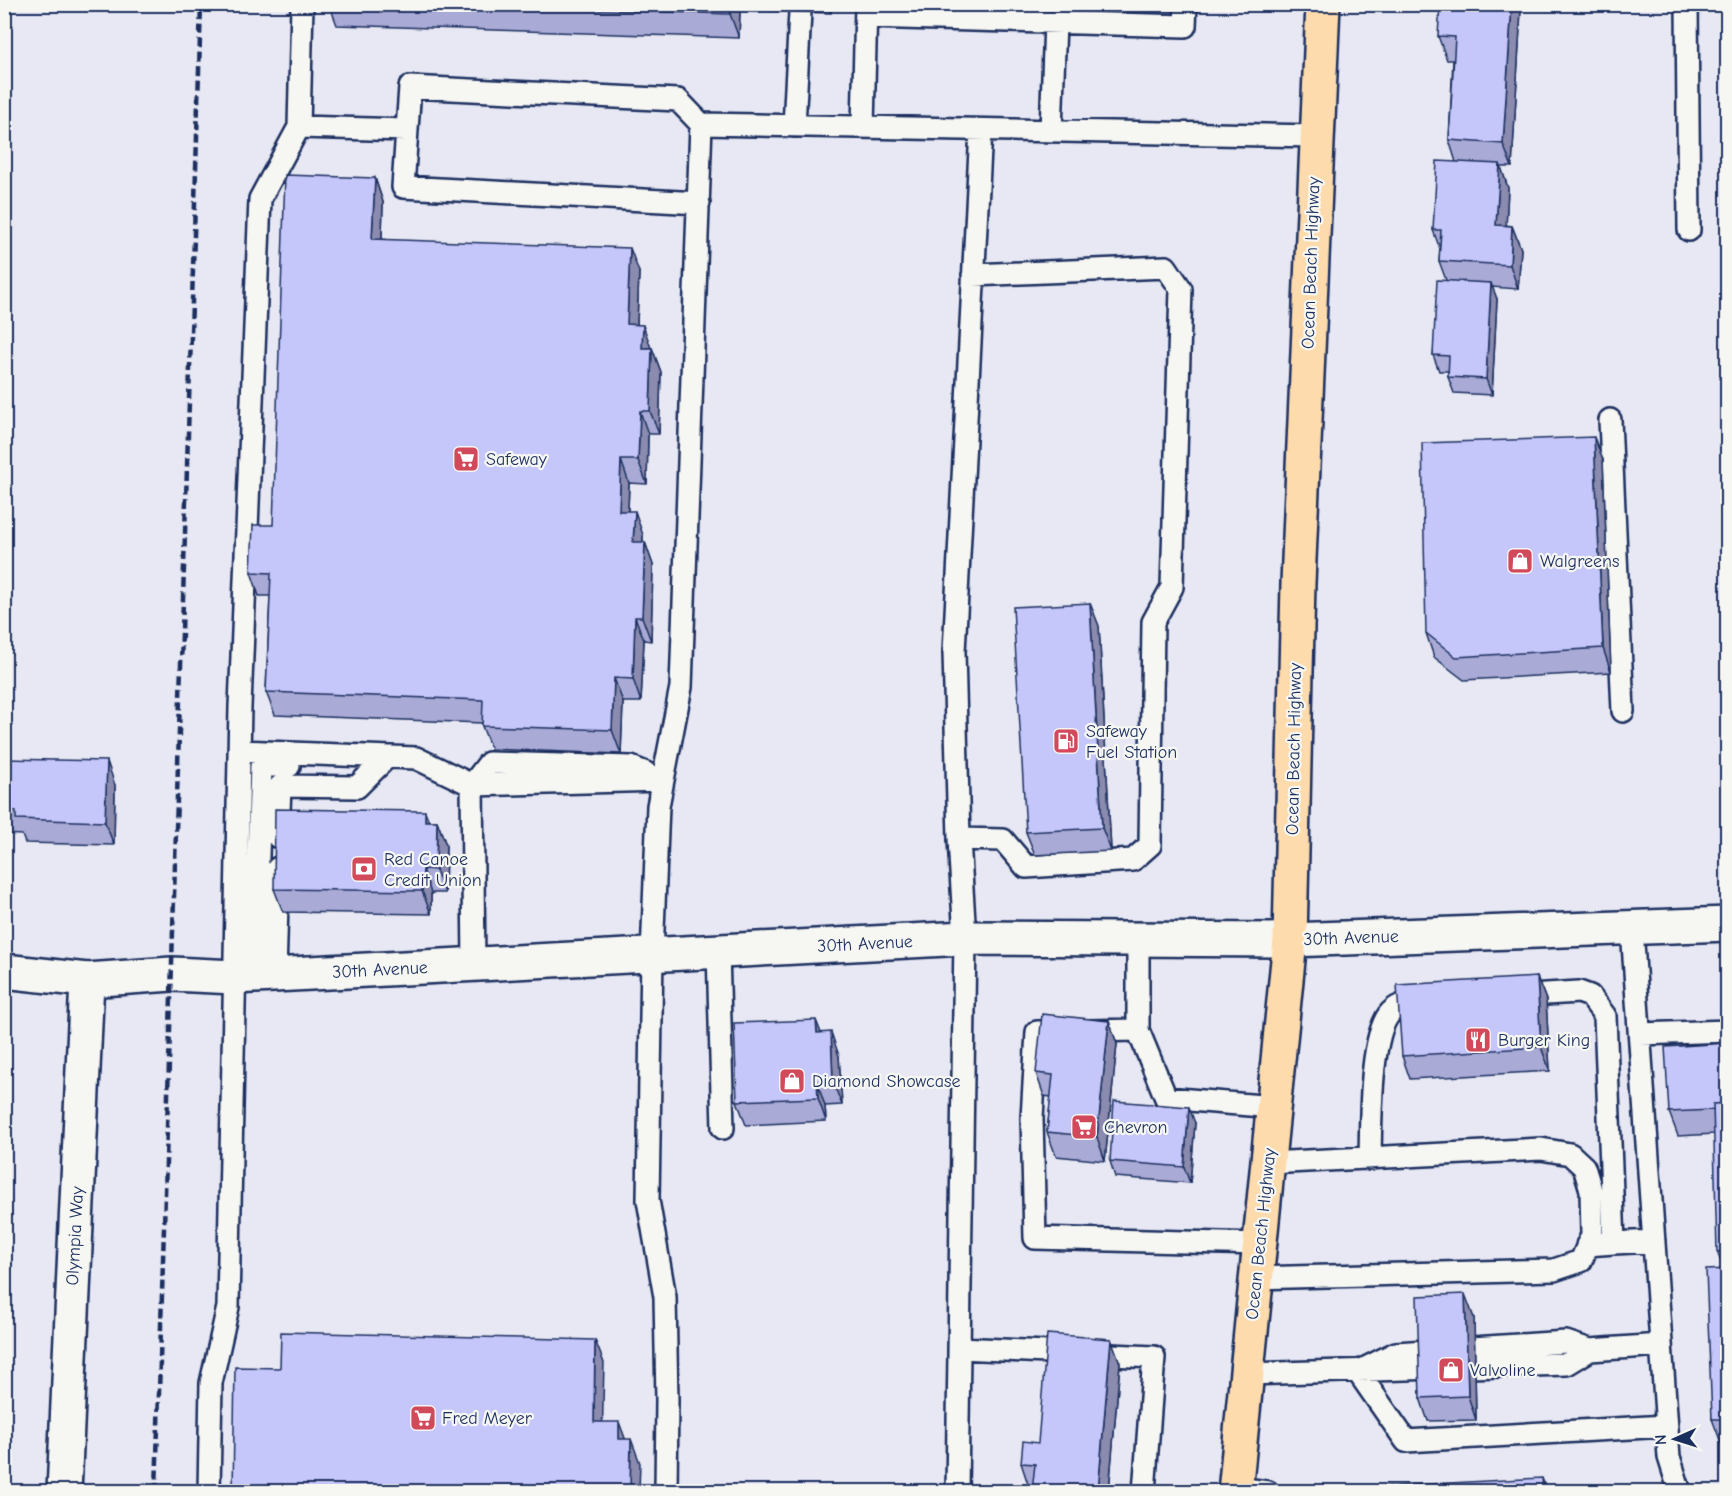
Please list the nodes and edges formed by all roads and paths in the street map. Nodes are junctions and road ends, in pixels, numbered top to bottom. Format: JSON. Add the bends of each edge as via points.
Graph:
{"nodes":[{"id":1,"x":302,"y":4,"type":"edge"},
{"id":2,"x":1186,"y":4,"type":"edge"},
{"id":3,"x":1323,"y":4,"type":"edge"},
{"id":4,"x":1687,"y":4,"type":"edge"},
{"id":5,"x":866,"y":10,"type":"edge"},
{"id":6,"x":800,"y":12,"type":"dead end"},
{"id":7,"x":1055,"y":22,"type":"junction"},
{"id":8,"x":701,"y":124,"type":"junction"},
{"id":9,"x":794,"y":126,"type":"junction"},
{"id":10,"x":299,"y":127,"type":"junction"},
{"id":11,"x":863,"y":127,"type":"junction"},
{"id":12,"x":407,"y":130,"type":"junction"},
{"id":13,"x":981,"y":130,"type":"junction"},
{"id":14,"x":1051,"y":131,"type":"junction"},
{"id":15,"x":1316,"y":136,"type":"junction"},
{"id":16,"x":699,"y":203,"type":"junction"},
{"id":17,"x":1689,"y":230,"type":"dead end"},
{"id":18,"x":973,"y":274,"type":"junction"},
{"id":19,"x":1610,"y":420,"type":"dead end"},
{"id":20,"x":1623,"y":711,"type":"dead end"},
{"id":21,"x":239,"y":751,"type":"junction"},
{"id":22,"x":387,"y":757,"type":"junction"},
{"id":23,"x":663,"y":780,"type":"junction"},
{"id":24,"x":472,"y":785,"type":"junction"},
{"id":25,"x":959,"y":838,"type":"junction"},
{"id":26,"x":1728,"y":924,"type":"edge"},
{"id":27,"x":1632,"y":929,"type":"junction"},
{"id":28,"x":965,"y":939,"type":"junction"},
{"id":29,"x":1138,"y":939,"type":"junction"},
{"id":30,"x":1290,"y":940,"type":"junction"},
{"id":31,"x":718,"y":951,"type":"junction"},
{"id":32,"x":652,"y":955,"type":"junction"},
{"id":33,"x":474,"y":965,"type":"junction"},
{"id":34,"x":4,"y":971,"type":"edge"},
{"id":35,"x":255,"y":976,"type":"junction"},
{"id":36,"x":87,"y":980,"type":"junction"},
{"id":37,"x":1497,"y":997,"type":"edge"},
{"id":38,"x":1451,"y":1000,"type":"edge"},
{"id":39,"x":1138,"y":1030,"type":"junction"},
{"id":40,"x":1728,"y":1031,"type":"edge"},
{"id":41,"x":1640,"y":1034,"type":"junction"},
{"id":42,"x":1274,"y":1107,"type":"junction"},
{"id":43,"x":723,"y":1128,"type":"dead end"},
{"id":44,"x":1370,"y":1159,"type":"junction"},
{"id":45,"x":1268,"y":1163,"type":"junction"},
{"id":46,"x":1654,"y":1241,"type":"junction"},
{"id":47,"x":1614,"y":1243,"type":"junction"},
{"id":48,"x":1260,"y":1244,"type":"junction"},
{"id":49,"x":1587,"y":1245,"type":"junction"},
{"id":50,"x":1257,"y":1278,"type":"junction"},
{"id":51,"x":1661,"y":1345,"type":"junction"},
{"id":52,"x":959,"y":1348,"type":"junction"},
{"id":53,"x":1358,"y":1372,"type":"junction"},
{"id":54,"x":1247,"y":1374,"type":"junction"},
{"id":55,"x":1666,"y":1426,"type":"junction"},
{"id":56,"x":1235,"y":1490,"type":"edge"},
{"id":57,"x":63,"y":1491,"type":"edge"},
{"id":58,"x":209,"y":1491,"type":"edge"},
{"id":59,"x":666,"y":1491,"type":"edge"},
{"id":60,"x":957,"y":1491,"type":"edge"},
{"id":61,"x":1144,"y":1491,"type":"edge"},
{"id":62,"x":1269,"y":1491,"type":"edge"},
{"id":63,"x":1680,"y":1491,"type":"edge"}],
"edges":[{"from":1,"to":10,"type":"lane"},
{"from":2,"to":7,"type":"lane","via":[[1185,26]]},
{"from":3,"to":15,"type":"main road","name":"Ocean Beach Highway"},
{"from":4,"to":17,"type":"lane"},
{"from":5,"to":7,"type":"lane"},
{"from":5,"to":11,"type":"lane"},
{"from":6,"to":9,"type":"lane"},
{"from":7,"to":14,"type":"lane"},
{"from":8,"to":9,"type":"lane"},
{"from":8,"to":12,"type":"lane","via":[[678,100],[410,87]]},
{"from":8,"to":16,"type":"lane"},
{"from":9,"to":11,"type":"lane"},
{"from":10,"to":12,"type":"lane"},
{"from":10,"to":21,"type":"lane","via":[[260,199]]},
{"from":11,"to":13,"type":"lane"},
{"from":12,"to":16,"type":"lane","via":[[403,187]]},
{"from":13,"to":14,"type":"lane"},
{"from":13,"to":18,"type":"lane"},
{"from":14,"to":15,"type":"lane"},
{"from":15,"to":30,"type":"main road","name":"Ocean Beach Highway","via":[[1298,583]]},
{"from":16,"to":23,"type":"lane","via":[[681,687]]},
{"from":18,"to":25,"type":"lane","via":[[954,652]]},
{"from":18,"to":25,"type":"lane","via":[[1166,267],[1181,289],[1172,587],[1153,622],[1150,845],[1133,860],[1026,867],[1003,840]]},
{"from":19,"to":20,"type":"lane"},
{"from":21,"to":22,"type":"lane"},
{"from":21,"to":35,"type":"lane"},
{"from":22,"to":24,"type":"lane","via":[[416,758]]},
{"from":22,"to":35,"type":"lane","via":[[357,787],[280,786]]},
{"from":23,"to":24,"type":"lane"},
{"from":23,"to":32,"type":"lane","via":[[658,806]]},
{"from":24,"to":33,"type":"lane"},
{"from":25,"to":28,"type":"lane"},
{"from":26,"to":27,"type":"street","name":"30th Avenue"},
{"from":27,"to":30,"type":"street","name":"30th Avenue"},
{"from":27,"to":41,"type":"lane"},
{"from":28,"to":29,"type":"street","name":"30th Avenue"},
{"from":28,"to":31,"type":"street","name":"30th Avenue"},
{"from":28,"to":52,"type":"lane"},
{"from":29,"to":30,"type":"street","name":"30th Avenue"},
{"from":29,"to":39,"type":"lane"},
{"from":30,"to":42,"type":"main road","name":"Ocean Beach Highway"},
{"from":31,"to":32,"type":"street","name":"30th Avenue"},
{"from":31,"to":43,"type":"lane"},
{"from":32,"to":33,"type":"street","name":"30th Avenue"},
{"from":32,"to":59,"type":"lane","via":[[648,1200],[665,1297]]},
{"from":33,"to":35,"type":"street","name":"30th Avenue"},
{"from":34,"to":36,"type":"street","name":"30th Avenue"},
{"from":35,"to":36,"type":"street","name":"30th Avenue","via":[[172,974]]},
{"from":35,"to":58,"type":"lane","via":[[228,1307],[211,1383]]},
{"from":36,"to":57,"type":"street","name":"Olympia Way"},
{"from":37,"to":47,"type":"lane","via":[[1579,992],[1590,996],[1605,1016]]},
{"from":38,"to":44,"type":"lane","via":[[1404,1004],[1391,1011],[1380,1029],[1373,1078]]},
{"from":39,"to":42,"type":"lane","via":[[1166,1098]]},
{"from":39,"to":48,"type":"lane","via":[[1037,1032],[1032,1118],[1035,1238]]},
{"from":40,"to":41,"type":"lane"},
{"from":41,"to":46,"type":"lane"},
{"from":42,"to":45,"type":"main road","name":"Ocean Beach Highway"},
{"from":44,"to":45,"type":"lane"},
{"from":44,"to":49,"type":"lane","via":[[1541,1149],[1570,1154],[1584,1167],[1591,1190],[1592,1235]]},
{"from":45,"to":48,"type":"main road","name":"Ocean Beach Highway"},
{"from":46,"to":47,"type":"lane"},
{"from":46,"to":51,"type":"lane"},
{"from":47,"to":49,"type":"lane"},
{"from":48,"to":50,"type":"main road","name":"Ocean Beach Highway"},
{"from":49,"to":50,"type":"lane","via":[[1581,1261],[1554,1269]]},
{"from":50,"to":54,"type":"main road","name":"Ocean Beach Highway"},
{"from":51,"to":53,"type":"lane","via":[[1590,1350],[1566,1342],[1396,1353]]},
{"from":51,"to":55,"type":"lane"},
{"from":52,"to":60,"type":"lane"},
{"from":52,"to":61,"type":"lane","via":[[1154,1357]]},
{"from":53,"to":54,"type":"lane"},
{"from":53,"to":55,"type":"lane","via":[[1406,1442]]},
{"from":54,"to":56,"type":"main road","name":"Ocean Beach Highway"},
{"from":55,"to":63,"type":"lane","via":[[1669,1456]]},
{"from":56,"to":62,"type":"lane"}]}
